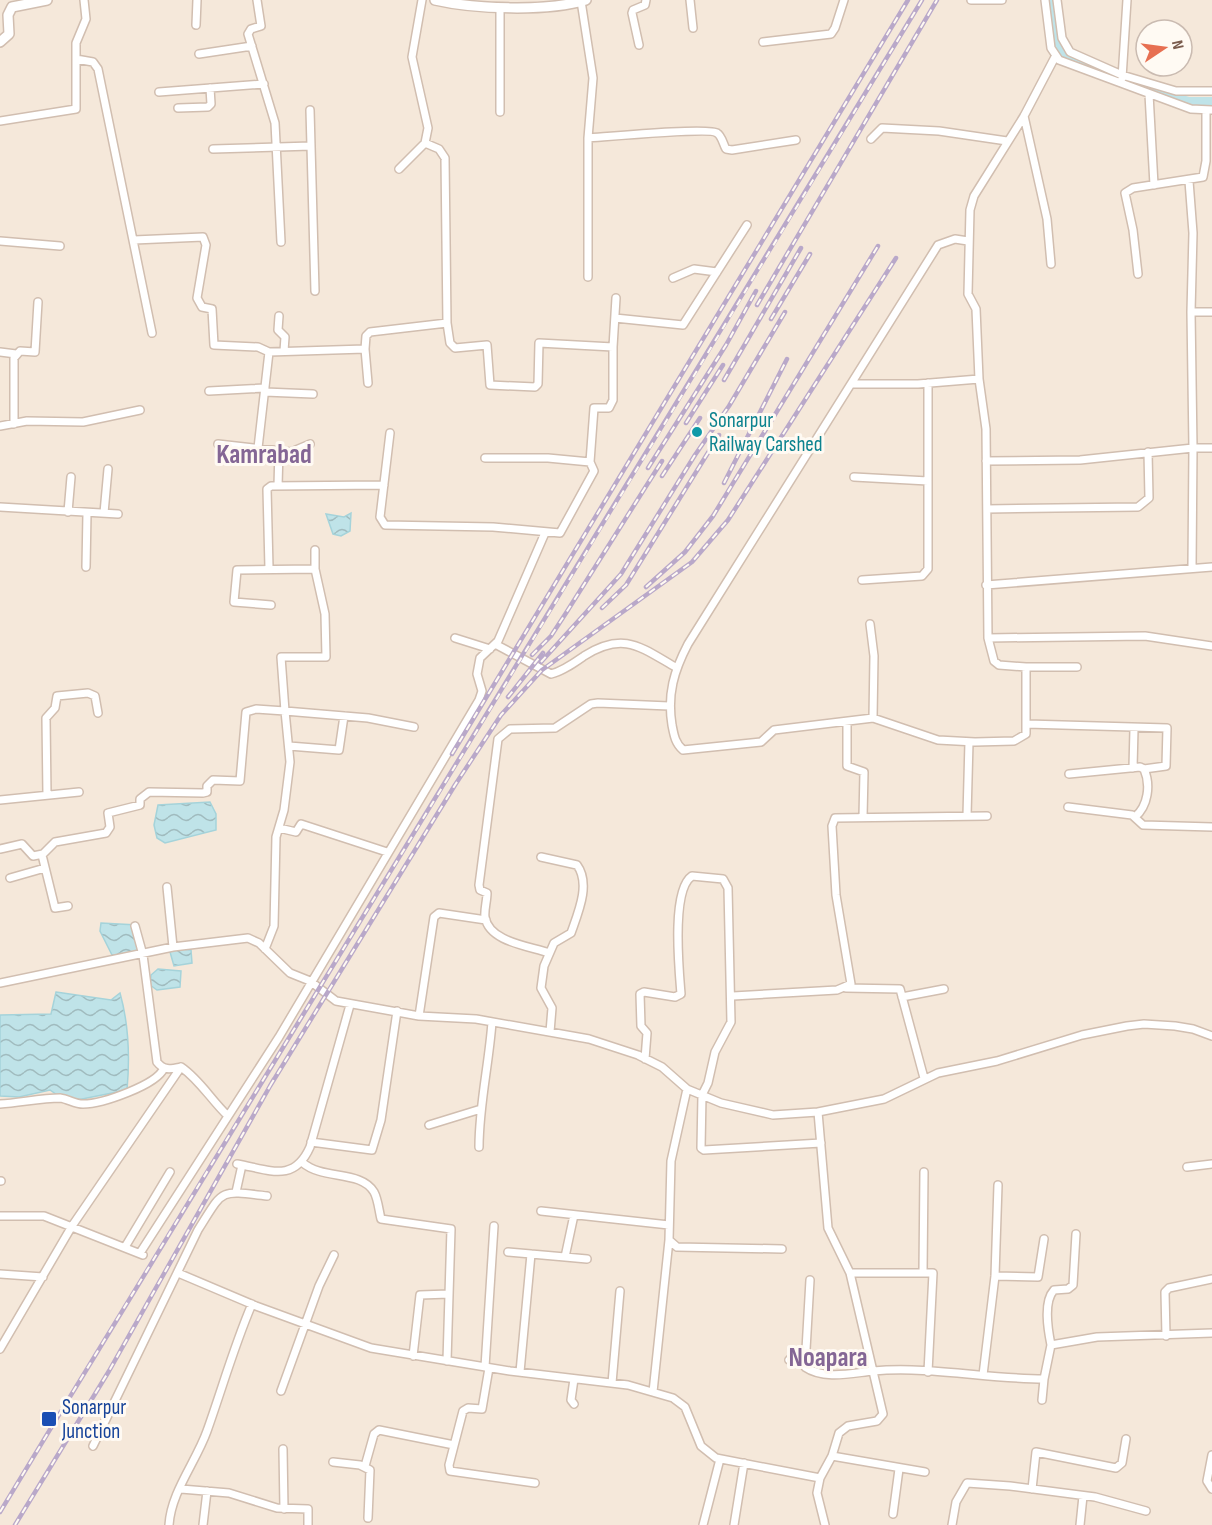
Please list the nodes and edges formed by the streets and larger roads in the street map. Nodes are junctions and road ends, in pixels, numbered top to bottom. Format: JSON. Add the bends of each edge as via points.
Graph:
{"nodes":[{"id":1,"x":47,"y":0,"type":"edge"},
{"id":2,"x":84,"y":0,"type":"edge"},
{"id":3,"x":197,"y":0,"type":"edge"},
{"id":4,"x":257,"y":0,"type":"edge"},
{"id":5,"x":422,"y":0,"type":"edge"},
{"id":6,"x":435,"y":0,"type":"edge"},
{"id":7,"x":646,"y":0,"type":"edge"},
{"id":8,"x":690,"y":0,"type":"edge"},
{"id":9,"x":844,"y":0,"type":"edge"},
{"id":10,"x":971,"y":0,"type":"edge"},
{"id":11,"x":1002,"y":0,"type":"edge"},
{"id":12,"x":1045,"y":0,"type":"edge"},
{"id":13,"x":1057,"y":0,"type":"edge"},
{"id":14,"x":1127,"y":0,"type":"edge"},
{"id":15,"x":584,"y":1,"type":"edge"},
{"id":16,"x":22,"y":2,"type":"edge"},
{"id":17,"x":536,"y":3,"type":"edge"},
{"id":18,"x":500,"y":8,"type":"junction"},
{"id":19,"x":196,"y":25,"type":"dead end"},
{"id":20,"x":693,"y":28,"type":"dead end"},
{"id":21,"x":0,"y":42,"type":"edge"},
{"id":22,"x":763,"y":42,"type":"dead end"},
{"id":23,"x":639,"y":45,"type":"dead end"},
{"id":24,"x":252,"y":46,"type":"junction"},
{"id":25,"x":199,"y":54,"type":"dead end"},
{"id":26,"x":1055,"y":57,"type":"junction"},
{"id":27,"x":76,"y":59,"type":"junction"},
{"id":28,"x":1122,"y":75,"type":"junction"},
{"id":29,"x":264,"y":84,"type":"junction"},
{"id":30,"x":1121,"y":84,"type":"junction"},
{"id":31,"x":210,"y":88,"type":"junction"},
{"id":32,"x":1212,"y":91,"type":"edge"},
{"id":33,"x":159,"y":92,"type":"dead end"},
{"id":34,"x":1149,"y":94,"type":"junction"},
{"id":35,"x":178,"y":108,"type":"dead end"},
{"id":36,"x":310,"y":110,"type":"dead end"},
{"id":37,"x":1209,"y":110,"type":"edge"},
{"id":38,"x":500,"y":111,"type":"dead end"},
{"id":39,"x":1024,"y":116,"type":"junction"},
{"id":40,"x":0,"y":121,"type":"edge"},
{"id":41,"x":588,"y":138,"type":"junction"},
{"id":42,"x":871,"y":139,"type":"dead end"},
{"id":43,"x":796,"y":140,"type":"dead end"},
{"id":44,"x":1007,"y":141,"type":"junction"},
{"id":45,"x":426,"y":143,"type":"junction"},
{"id":46,"x":311,"y":146,"type":"junction"},
{"id":47,"x":276,"y":147,"type":"junction"},
{"id":48,"x":213,"y":149,"type":"dead end"},
{"id":49,"x":399,"y":169,"type":"dead end"},
{"id":50,"x":1189,"y":181,"type":"junction"},
{"id":51,"x":1155,"y":185,"type":"junction"},
{"id":52,"x":747,"y":225,"type":"dead end"},
{"id":53,"x":134,"y":240,"type":"junction"},
{"id":54,"x":0,"y":241,"type":"edge"},
{"id":55,"x":968,"y":241,"type":"junction"},
{"id":56,"x":281,"y":242,"type":"dead end"},
{"id":57,"x":60,"y":246,"type":"dead end"},
{"id":58,"x":1051,"y":264,"type":"dead end"},
{"id":59,"x":717,"y":272,"type":"junction"},
{"id":60,"x":1138,"y":274,"type":"dead end"},
{"id":61,"x":588,"y":277,"type":"dead end"},
{"id":62,"x":672,"y":278,"type":"dead end"},
{"id":63,"x":315,"y":291,"type":"dead end"},
{"id":64,"x":616,"y":298,"type":"dead end"},
{"id":65,"x":38,"y":302,"type":"dead end"},
{"id":66,"x":1191,"y":312,"type":"junction"},
{"id":67,"x":1212,"y":312,"type":"edge"},
{"id":68,"x":279,"y":316,"type":"dead end"},
{"id":69,"x":615,"y":318,"type":"junction"},
{"id":70,"x":447,"y":323,"type":"junction"},
{"id":71,"x":152,"y":333,"type":"dead end"},
{"id":72,"x":613,"y":347,"type":"junction"},
{"id":73,"x":365,"y":349,"type":"junction"},
{"id":74,"x":284,"y":351,"type":"junction"},
{"id":75,"x":0,"y":352,"type":"edge"},
{"id":76,"x":269,"y":352,"type":"junction"},
{"id":77,"x":16,"y":354,"type":"junction"},
{"id":78,"x":979,"y":379,"type":"junction"},
{"id":79,"x":368,"y":383,"type":"dead end"},
{"id":80,"x":928,"y":383,"type":"junction"},
{"id":81,"x":852,"y":384,"type":"junction"},
{"id":82,"x":265,"y":390,"type":"junction"},
{"id":83,"x":209,"y":391,"type":"dead end"},
{"id":84,"x":313,"y":394,"type":"dead end"},
{"id":85,"x":140,"y":410,"type":"dead end"},
{"id":86,"x":14,"y":424,"type":"junction"},
{"id":87,"x":0,"y":426,"type":"edge"},
{"id":88,"x":390,"y":433,"type":"dead end"},
{"id":89,"x":218,"y":444,"type":"dead end"},
{"id":90,"x":310,"y":444,"type":"dead end"},
{"id":91,"x":258,"y":448,"type":"junction"},
{"id":92,"x":1193,"y":448,"type":"junction"},
{"id":93,"x":1212,"y":448,"type":"edge"},
{"id":94,"x":279,"y":450,"type":"junction"},
{"id":95,"x":1148,"y":452,"type":"junction"},
{"id":96,"x":485,"y":458,"type":"dead end"},
{"id":97,"x":987,"y":461,"type":"junction"},
{"id":98,"x":590,"y":462,"type":"junction"},
{"id":99,"x":108,"y":469,"type":"dead end"},
{"id":100,"x":70,"y":477,"type":"dead end"},
{"id":101,"x":854,"y":477,"type":"dead end"},
{"id":102,"x":928,"y":481,"type":"junction"},
{"id":103,"x":384,"y":485,"type":"junction"},
{"id":104,"x":278,"y":486,"type":"junction"},
{"id":105,"x":0,"y":507,"type":"edge"},
{"id":106,"x":987,"y":508,"type":"junction"},
{"id":107,"x":68,"y":512,"type":"junction"},
{"id":108,"x":87,"y":513,"type":"junction"},
{"id":109,"x":104,"y":513,"type":"junction"},
{"id":110,"x":118,"y":514,"type":"dead end"},
{"id":111,"x":545,"y":533,"type":"junction"},
{"id":112,"x":315,"y":550,"type":"dead end"},
{"id":113,"x":86,"y":567,"type":"dead end"},
{"id":114,"x":1192,"y":567,"type":"junction"},
{"id":115,"x":1212,"y":567,"type":"edge"},
{"id":116,"x":269,"y":568,"type":"junction"},
{"id":117,"x":315,"y":569,"type":"junction"},
{"id":118,"x":862,"y":580,"type":"dead end"},
{"id":119,"x":986,"y":585,"type":"junction"},
{"id":120,"x":271,"y":605,"type":"dead end"},
{"id":121,"x":870,"y":624,"type":"dead end"},
{"id":122,"x":455,"y":638,"type":"dead end"},
{"id":123,"x":988,"y":638,"type":"junction"},
{"id":124,"x":1212,"y":646,"type":"edge"},
{"id":125,"x":492,"y":647,"type":"junction"},
{"id":126,"x":1026,"y":667,"type":"junction"},
{"id":127,"x":1077,"y":667,"type":"dead end"},
{"id":128,"x":677,"y":668,"type":"junction"},
{"id":129,"x":669,"y":706,"type":"junction"},
{"id":130,"x":285,"y":711,"type":"junction"},
{"id":131,"x":98,"y":713,"type":"dead end"},
{"id":132,"x":344,"y":716,"type":"junction"},
{"id":133,"x":873,"y":718,"type":"junction"},
{"id":134,"x":847,"y":722,"type":"junction"},
{"id":135,"x":1028,"y":724,"type":"junction"},
{"id":136,"x":414,"y":728,"type":"dead end"},
{"id":137,"x":1134,"y":729,"type":"junction"},
{"id":138,"x":969,"y":742,"type":"junction"},
{"id":139,"x":289,"y":746,"type":"junction"},
{"id":140,"x":1133,"y":768,"type":"junction"},
{"id":141,"x":1144,"y":769,"type":"junction"},
{"id":142,"x":1069,"y":774,"type":"dead end"},
{"id":143,"x":79,"y":792,"type":"dead end"},
{"id":144,"x":46,"y":795,"type":"junction"},
{"id":145,"x":0,"y":800,"type":"edge"},
{"id":146,"x":1068,"y":807,"type":"dead end"},
{"id":147,"x":967,"y":816,"type":"junction"},
{"id":148,"x":987,"y":816,"type":"dead end"},
{"id":149,"x":863,"y":817,"type":"junction"},
{"id":150,"x":1135,"y":817,"type":"junction"},
{"id":151,"x":1212,"y":827,"type":"edge"},
{"id":152,"x":279,"y":828,"type":"junction"},
{"id":153,"x":0,"y":849,"type":"edge"},
{"id":154,"x":387,"y":852,"type":"junction"},
{"id":155,"x":42,"y":855,"type":"junction"},
{"id":156,"x":541,"y":857,"type":"dead end"},
{"id":157,"x":45,"y":868,"type":"junction"},
{"id":158,"x":10,"y":878,"type":"dead end"},
{"id":159,"x":167,"y":887,"type":"dead end"},
{"id":160,"x":68,"y":906,"type":"dead end"},
{"id":161,"x":486,"y":920,"type":"junction"},
{"id":162,"x":135,"y":926,"type":"dead end"},
{"id":163,"x":173,"y":947,"type":"junction"},
{"id":164,"x":266,"y":949,"type":"junction"},
{"id":165,"x":549,"y":953,"type":"junction"},
{"id":166,"x":143,"y":955,"type":"junction"},
{"id":167,"x":310,"y":981,"type":"junction"},
{"id":168,"x":0,"y":982,"type":"edge"},
{"id":169,"x":846,"y":988,"type":"junction"},
{"id":170,"x":944,"y":989,"type":"dead end"},
{"id":171,"x":733,"y":996,"type":"junction"},
{"id":172,"x":902,"y":997,"type":"junction"},
{"id":173,"x":350,"y":1005,"type":"junction"},
{"id":174,"x":397,"y":1011,"type":"junction"},
{"id":175,"x":419,"y":1016,"type":"junction"},
{"id":176,"x":492,"y":1022,"type":"junction"},
{"id":177,"x":550,"y":1032,"type":"junction"},
{"id":178,"x":1212,"y":1038,"type":"edge"},
{"id":179,"x":645,"y":1059,"type":"junction"},
{"id":180,"x":181,"y":1067,"type":"junction"},
{"id":181,"x":164,"y":1068,"type":"junction"},
{"id":182,"x":924,"y":1078,"type":"junction"},
{"id":183,"x":687,"y":1089,"type":"junction"},
{"id":184,"x":702,"y":1095,"type":"junction"},
{"id":185,"x":0,"y":1104,"type":"edge"},
{"id":186,"x":481,"y":1109,"type":"junction"},
{"id":187,"x":818,"y":1112,"type":"junction"},
{"id":188,"x":228,"y":1116,"type":"junction"},
{"id":189,"x":429,"y":1125,"type":"dead end"},
{"id":190,"x":311,"y":1142,"type":"junction"},
{"id":191,"x":821,"y":1143,"type":"junction"},
{"id":192,"x":479,"y":1147,"type":"dead end"},
{"id":193,"x":303,"y":1163,"type":"junction"},
{"id":194,"x":1212,"y":1164,"type":"edge"},
{"id":195,"x":1187,"y":1167,"type":"dead end"},
{"id":196,"x":170,"y":1172,"type":"dead end"},
{"id":197,"x":924,"y":1172,"type":"dead end"},
{"id":198,"x":998,"y":1185,"type":"dead end"},
{"id":199,"x":236,"y":1192,"type":"junction"},
{"id":200,"x":267,"y":1196,"type":"dead end"},
{"id":201,"x":541,"y":1211,"type":"dead end"},
{"id":202,"x":574,"y":1215,"type":"junction"},
{"id":203,"x":0,"y":1216,"type":"edge"},
{"id":204,"x":669,"y":1225,"type":"junction"},
{"id":205,"x":72,"y":1226,"type":"junction"},
{"id":206,"x":494,"y":1226,"type":"dead end"},
{"id":207,"x":1076,"y":1234,"type":"dead end"},
{"id":208,"x":1044,"y":1239,"type":"dead end"},
{"id":209,"x":669,"y":1240,"type":"junction"},
{"id":210,"x":125,"y":1247,"type":"junction"},
{"id":211,"x":782,"y":1249,"type":"dead end"},
{"id":212,"x":508,"y":1252,"type":"dead end"},
{"id":213,"x":531,"y":1254,"type":"junction"},
{"id":214,"x":334,"y":1255,"type":"dead end"},
{"id":215,"x":565,"y":1257,"type":"junction"},
{"id":216,"x":587,"y":1259,"type":"dead end"},
{"id":217,"x":178,"y":1273,"type":"junction"},
{"id":218,"x":850,"y":1273,"type":"junction"},
{"id":219,"x":923,"y":1273,"type":"junction"},
{"id":220,"x":0,"y":1274,"type":"edge"},
{"id":221,"x":995,"y":1276,"type":"junction"},
{"id":222,"x":43,"y":1277,"type":"junction"},
{"id":223,"x":1212,"y":1279,"type":"edge"},
{"id":224,"x":810,"y":1281,"type":"dead end"},
{"id":225,"x":620,"y":1291,"type":"dead end"},
{"id":226,"x":449,"y":1293,"type":"junction"},
{"id":227,"x":252,"y":1304,"type":"junction"},
{"id":228,"x":306,"y":1325,"type":"junction"},
{"id":229,"x":1212,"y":1333,"type":"edge"},
{"id":230,"x":1166,"y":1336,"type":"junction"},
{"id":231,"x":1051,"y":1345,"type":"junction"},
{"id":232,"x":0,"y":1349,"type":"edge"},
{"id":233,"x":413,"y":1356,"type":"junction"},
{"id":234,"x":804,"y":1359,"type":"junction"},
{"id":235,"x":789,"y":1360,"type":"dead end"},
{"id":236,"x":447,"y":1361,"type":"junction"},
{"id":237,"x":487,"y":1367,"type":"junction"},
{"id":238,"x":874,"y":1371,"type":"junction"},
{"id":239,"x":520,"y":1372,"type":"junction"},
{"id":240,"x":928,"y":1372,"type":"junction"},
{"id":241,"x":983,"y":1375,"type":"junction"},
{"id":242,"x":574,"y":1378,"type":"junction"},
{"id":243,"x":1044,"y":1379,"type":"junction"},
{"id":244,"x":612,"y":1383,"type":"junction"},
{"id":245,"x":281,"y":1391,"type":"dead end"},
{"id":246,"x":653,"y":1392,"type":"junction"},
{"id":247,"x":1042,"y":1400,"type":"dead end"},
{"id":248,"x":574,"y":1404,"type":"dead end"},
{"id":249,"x":1126,"y":1439,"type":"dead end"},
{"id":250,"x":454,"y":1444,"type":"junction"},
{"id":251,"x":93,"y":1446,"type":"dead end"},
{"id":252,"x":283,"y":1449,"type":"dead end"},
{"id":253,"x":1212,"y":1455,"type":"edge"},
{"id":254,"x":832,"y":1456,"type":"junction"},
{"id":255,"x":720,"y":1459,"type":"junction"},
{"id":256,"x":333,"y":1462,"type":"dead end"},
{"id":257,"x":744,"y":1463,"type":"junction"},
{"id":258,"x":365,"y":1466,"type":"junction"},
{"id":259,"x":899,"y":1470,"type":"junction"},
{"id":260,"x":924,"y":1472,"type":"dead end"},
{"id":261,"x":820,"y":1479,"type":"junction"},
{"id":262,"x":535,"y":1483,"type":"dead end"},
{"id":263,"x":181,"y":1489,"type":"junction"},
{"id":264,"x":1032,"y":1489,"type":"junction"},
{"id":265,"x":1212,"y":1489,"type":"edge"},
{"id":266,"x":207,"y":1491,"type":"junction"},
{"id":267,"x":1083,"y":1496,"type":"junction"},
{"id":268,"x":284,"y":1509,"type":"junction"},
{"id":269,"x":1146,"y":1511,"type":"dead end"},
{"id":270,"x":893,"y":1514,"type":"dead end"},
{"id":271,"x":368,"y":1518,"type":"dead end"},
{"id":272,"x":169,"y":1525,"type":"edge"},
{"id":273,"x":203,"y":1525,"type":"edge"},
{"id":274,"x":308,"y":1525,"type":"edge"},
{"id":275,"x":703,"y":1525,"type":"edge"},
{"id":276,"x":734,"y":1525,"type":"edge"},
{"id":277,"x":825,"y":1525,"type":"edge"},
{"id":278,"x":952,"y":1525,"type":"edge"},
{"id":279,"x":1080,"y":1525,"type":"edge"}],
"edges":[{"from":1,"to":16,"type":"street"},
{"from":2,"to":27,"type":"street","via":[[86,19],[78,36]]},
{"from":3,"to":19,"type":"street"},
{"from":4,"to":24,"type":"street","via":[[262,23],[249,31]]},
{"from":5,"to":45,"type":"street","via":[[412,57],[429,128]]},
{"from":6,"to":18,"type":"street","via":[[470,8]]},
{"from":7,"to":23,"type":"street","via":[[632,13]]},
{"from":8,"to":20,"type":"street"},
{"from":9,"to":22,"type":"street","via":[[831,34]]},
{"from":10,"to":11,"type":"street"},
{"from":12,"to":26,"type":"street"},
{"from":13,"to":28,"type":"street","via":[[1064,45],[1070,52]]},
{"from":14,"to":28,"type":"street"},
{"from":15,"to":17,"type":"street"},
{"from":15,"to":41,"type":"street","via":[[593,78]]},
{"from":16,"to":21,"type":"street","via":[[9,10],[9,34]]},
{"from":17,"to":18,"type":"street"},
{"from":18,"to":38,"type":"street"},
{"from":24,"to":25,"type":"street"},
{"from":24,"to":29,"type":"street"},
{"from":26,"to":30,"type":"street"},
{"from":26,"to":39,"type":"street"},
{"from":27,"to":40,"type":"street","via":[[76,109]]},
{"from":27,"to":53,"type":"street","via":[[93,62],[98,69]]},
{"from":28,"to":30,"type":"street"},
{"from":28,"to":32,"type":"street","via":[[1176,91]]},
{"from":29,"to":31,"type":"street"},
{"from":29,"to":47,"type":"street","via":[[274,116]]},
{"from":30,"to":34,"type":"street"},
{"from":31,"to":33,"type":"street"},
{"from":31,"to":35,"type":"street","via":[[208,107]]},
{"from":34,"to":37,"type":"street","via":[[1191,109]]},
{"from":34,"to":51,"type":"street"},
{"from":36,"to":46,"type":"street"},
{"from":37,"to":50,"type":"street","via":[[1206,174]]},
{"from":39,"to":44,"type":"street"},
{"from":39,"to":58,"type":"street","via":[[1047,219]]},
{"from":41,"to":43,"type":"street","via":[[713,131],[726,149],[732,150]]},
{"from":41,"to":61,"type":"street"},
{"from":42,"to":44,"type":"street","via":[[882,128]]},
{"from":44,"to":55,"type":"street","via":[[972,202]]},
{"from":45,"to":49,"type":"street"},
{"from":45,"to":70,"type":"street","via":[[439,149],[445,158]]},
{"from":46,"to":47,"type":"street"},
{"from":46,"to":63,"type":"street"},
{"from":47,"to":48,"type":"street"},
{"from":47,"to":56,"type":"street"},
{"from":50,"to":51,"type":"street"},
{"from":50,"to":66,"type":"street","via":[[1193,233]]},
{"from":51,"to":60,"type":"street","via":[[1125,193],[1134,230]]},
{"from":52,"to":59,"type":"street"},
{"from":53,"to":71,"type":"street"},
{"from":53,"to":76,"type":"street","via":[[203,237],[206,245],[197,298],[202,307],[212,309],[214,345],[258,347]]},
{"from":54,"to":57,"type":"street"},
{"from":55,"to":78,"type":"street","via":[[968,294],[976,309]]},
{"from":55,"to":81,"type":"street","via":[[955,239],[938,245]]},
{"from":59,"to":62,"type":"street","via":[[694,269]]},
{"from":59,"to":69,"type":"street","via":[[683,325]]},
{"from":64,"to":69,"type":"street"},
{"from":65,"to":77,"type":"street","via":[[35,352]]},
{"from":66,"to":67,"type":"street"},
{"from":66,"to":92,"type":"street"},
{"from":68,"to":74,"type":"street"},
{"from":69,"to":72,"type":"street"},
{"from":70,"to":72,"type":"street","via":[[452,346],[487,345],[492,386],[537,387],[539,343]]},
{"from":70,"to":73,"type":"street","via":[[370,332]]},
{"from":72,"to":98,"type":"street","via":[[613,400],[609,408],[594,408]]},
{"from":73,"to":74,"type":"street"},
{"from":73,"to":79,"type":"street"},
{"from":74,"to":76,"type":"street"},
{"from":75,"to":77,"type":"street"},
{"from":76,"to":82,"type":"street"},
{"from":77,"to":86,"type":"street"},
{"from":78,"to":80,"type":"street"},
{"from":78,"to":97,"type":"street"},
{"from":80,"to":81,"type":"street"},
{"from":80,"to":102,"type":"street"},
{"from":81,"to":128,"type":"street"},
{"from":82,"to":83,"type":"street"},
{"from":82,"to":84,"type":"street"},
{"from":82,"to":91,"type":"street"},
{"from":85,"to":86,"type":"street","via":[[83,422]]},
{"from":86,"to":87,"type":"street"},
{"from":88,"to":103,"type":"street"},
{"from":89,"to":91,"type":"street"},
{"from":90,"to":94,"type":"street","via":[[291,452]]},
{"from":91,"to":94,"type":"street"},
{"from":92,"to":93,"type":"street"},
{"from":92,"to":95,"type":"street"},
{"from":92,"to":114,"type":"street"},
{"from":94,"to":104,"type":"street"},
{"from":95,"to":97,"type":"street","via":[[1080,460]]},
{"from":95,"to":106,"type":"street","via":[[1149,498],[1138,507]]},
{"from":96,"to":98,"type":"street"},
{"from":97,"to":106,"type":"street"},
{"from":98,"to":111,"type":"street","via":[[594,471],[561,533]]},
{"from":99,"to":109,"type":"street"},
{"from":100,"to":107,"type":"street"},
{"from":101,"to":102,"type":"street"},
{"from":102,"to":118,"type":"street","via":[[926,573]]},
{"from":103,"to":104,"type":"street"},
{"from":103,"to":111,"type":"street","via":[[380,517],[385,525],[493,526]]},
{"from":104,"to":116,"type":"street","via":[[267,489],[266,495]]},
{"from":105,"to":107,"type":"street"},
{"from":106,"to":119,"type":"street"},
{"from":107,"to":108,"type":"street"},
{"from":108,"to":109,"type":"street"},
{"from":108,"to":113,"type":"street"},
{"from":109,"to":110,"type":"street"},
{"from":111,"to":125,"type":"street"},
{"from":112,"to":117,"type":"street"},
{"from":114,"to":115,"type":"street"},
{"from":114,"to":119,"type":"street"},
{"from":116,"to":117,"type":"street"},
{"from":116,"to":120,"type":"street","via":[[237,570],[234,602]]},
{"from":117,"to":130,"type":"street","via":[[325,614],[326,657],[281,657]]},
{"from":119,"to":123,"type":"street"},
{"from":121,"to":133,"type":"street"},
{"from":122,"to":125,"type":"street"},
{"from":123,"to":124,"type":"street","via":[[1145,636]]},
{"from":123,"to":126,"type":"street","via":[[994,661],[999,665]]},
{"from":125,"to":128,"type":"street","via":[[551,674],[596,649],[620,642],[634,643]]},
{"from":125,"to":154,"type":"street","via":[[477,667],[482,691],[479,700]]},
{"from":126,"to":127,"type":"street"},
{"from":126,"to":135,"type":"street"},
{"from":128,"to":129,"type":"street"},
{"from":129,"to":134,"type":"street","via":[[675,739],[678,746],[688,751],[761,742],[778,729]]},
{"from":129,"to":161,"type":"street","via":[[591,704],[555,728],[503,732],[495,752],[479,885],[486,893]]},
{"from":130,"to":132,"type":"street"},
{"from":130,"to":139,"type":"street"},
{"from":130,"to":155,"type":"street","via":[[246,712],[240,781],[213,780],[203,794],[149,792],[140,799],[140,805],[108,813],[110,827],[106,833],[55,842]]},
{"from":131,"to":144,"type":"street","via":[[95,696],[88,693],[57,696],[55,708],[46,718]]},
{"from":132,"to":136,"type":"street"},
{"from":132,"to":139,"type":"street","via":[[339,750]]},
{"from":133,"to":134,"type":"street"},
{"from":133,"to":138,"type":"street","via":[[922,737]]},
{"from":134,"to":149,"type":"street","via":[[847,766],[864,772]]},
{"from":135,"to":137,"type":"street"},
{"from":135,"to":138,"type":"street","via":[[1026,734],[1019,740]]},
{"from":137,"to":140,"type":"street"},
{"from":137,"to":141,"type":"street","via":[[1167,728],[1166,766]]},
{"from":138,"to":147,"type":"street"},
{"from":139,"to":152,"type":"street","via":[[287,793]]},
{"from":140,"to":141,"type":"street"},
{"from":140,"to":142,"type":"street"},
{"from":141,"to":150,"type":"street","via":[[1146,802]]},
{"from":143,"to":144,"type":"street"},
{"from":144,"to":145,"type":"street"},
{"from":146,"to":150,"type":"street"},
{"from":147,"to":148,"type":"street"},
{"from":147,"to":149,"type":"street"},
{"from":149,"to":169,"type":"street","via":[[835,818],[832,826],[836,895],[851,984]]},
{"from":150,"to":151,"type":"street","via":[[1140,824],[1150,826]]},
{"from":152,"to":154,"type":"street","via":[[296,832],[301,824],[309,825]]},
{"from":152,"to":164,"type":"street","via":[[274,860],[274,926]]},
{"from":153,"to":155,"type":"street","via":[[22,844],[33,856]]},
{"from":154,"to":167,"type":"street"},
{"from":155,"to":157,"type":"street"},
{"from":156,"to":165,"type":"street","via":[[577,865],[583,881],[571,933],[554,943]]},
{"from":157,"to":158,"type":"street"},
{"from":157,"to":160,"type":"street","via":[[55,908]]},
{"from":159,"to":163,"type":"street"},
{"from":161,"to":165,"type":"street","via":[[497,935]]},
{"from":161,"to":175,"type":"street","via":[[440,913],[434,917]]},
{"from":162,"to":166,"type":"street"},
{"from":163,"to":164,"type":"street","via":[[243,937]]},
{"from":163,"to":166,"type":"street"},
{"from":164,"to":167,"type":"street","via":[[290,973]]},
{"from":165,"to":177,"type":"street","via":[[541,988],[552,1008]]},
{"from":166,"to":168,"type":"street"},
{"from":166,"to":181,"type":"street","via":[[157,1062]]},
{"from":167,"to":173,"type":"street","via":[[332,999]]},
{"from":167,"to":188,"type":"street"},
{"from":169,"to":171,"type":"street"},
{"from":169,"to":172,"type":"street","via":[[900,989]]},
{"from":170,"to":172,"type":"street"},
{"from":171,"to":179,"type":"street","via":[[727,884],[723,879],[692,876],[686,880],[681,899],[680,996],[640,994],[641,1026],[647,1033]]},
{"from":171,"to":184,"type":"street","via":[[730,1027],[715,1052]]},
{"from":172,"to":182,"type":"street"},
{"from":173,"to":174,"type":"street"},
{"from":173,"to":190,"type":"street"},
{"from":174,"to":175,"type":"street"},
{"from":174,"to":190,"type":"street","via":[[381,1120],[372,1150]]},
{"from":175,"to":176,"type":"street"},
{"from":176,"to":177,"type":"street"},
{"from":176,"to":186,"type":"street"},
{"from":177,"to":179,"type":"street","via":[[589,1039]]},
{"from":178,"to":182,"type":"street","via":[[1175,1026],[1127,1026]]},
{"from":179,"to":183,"type":"street","via":[[662,1067]]},
{"from":180,"to":181,"type":"street"},
{"from":180,"to":188,"type":"street","via":[[196,1078]]},
{"from":180,"to":205,"type":"street"},
{"from":181,"to":185,"type":"street","via":[[155,1079],[122,1097],[82,1104],[61,1098]]},
{"from":182,"to":187,"type":"street","via":[[884,1099]]},
{"from":183,"to":184,"type":"street"},
{"from":183,"to":204,"type":"street","via":[[671,1161]]},
{"from":184,"to":187,"type":"street","via":[[747,1111],[773,1115]]},
{"from":184,"to":191,"type":"street","via":[[700,1144],[704,1150]]},
{"from":186,"to":189,"type":"street"},
{"from":186,"to":192,"type":"street"},
{"from":187,"to":191,"type":"street"},
{"from":188,"to":210,"type":"street","via":[[142,1254]]},
{"from":190,"to":193,"type":"street"},
{"from":191,"to":218,"type":"street","via":[[828,1228]]},
{"from":193,"to":199,"type":"street","via":[[281,1171],[239,1164]]},
{"from":193,"to":226,"type":"street","via":[[312,1171],[359,1179],[373,1190],[381,1219],[451,1229]]},
{"from":194,"to":195,"type":"street"},
{"from":196,"to":210,"type":"street"},
{"from":197,"to":219,"type":"street"},
{"from":198,"to":221,"type":"street"},
{"from":199,"to":200,"type":"street"},
{"from":199,"to":217,"type":"street","via":[[224,1192],[219,1197]]},
{"from":201,"to":202,"type":"street"},
{"from":202,"to":204,"type":"street"},
{"from":202,"to":215,"type":"street"},
{"from":203,"to":205,"type":"street","via":[[44,1216]]},
{"from":204,"to":209,"type":"street"},
{"from":205,"to":210,"type":"street"},
{"from":205,"to":222,"type":"street"},
{"from":206,"to":237,"type":"street"},
{"from":207,"to":231,"type":"street","via":[[1073,1285],[1050,1295],[1047,1326]]},
{"from":208,"to":221,"type":"street","via":[[1038,1277]]},
{"from":209,"to":211,"type":"street","via":[[678,1247]]},
{"from":209,"to":246,"type":"street"},
{"from":212,"to":213,"type":"street"},
{"from":213,"to":215,"type":"street"},
{"from":213,"to":239,"type":"street"},
{"from":214,"to":228,"type":"street"},
{"from":215,"to":216,"type":"street"},
{"from":217,"to":227,"type":"street"},
{"from":217,"to":251,"type":"street"},
{"from":218,"to":219,"type":"street"},
{"from":218,"to":238,"type":"street"},
{"from":219,"to":240,"type":"street","via":[[933,1273]]},
{"from":220,"to":222,"type":"street"},
{"from":221,"to":241,"type":"street"},
{"from":222,"to":232,"type":"street"},
{"from":223,"to":230,"type":"street","via":[[1165,1292]]},
{"from":224,"to":234,"type":"street"},
{"from":225,"to":244,"type":"street"},
{"from":226,"to":233,"type":"street","via":[[420,1295]]},
{"from":226,"to":236,"type":"street"},
{"from":227,"to":228,"type":"street"},
{"from":227,"to":263,"type":"street","via":[[207,1432]]},
{"from":228,"to":233,"type":"street","via":[[351,1342]]},
{"from":228,"to":245,"type":"street"},
{"from":229,"to":230,"type":"street"},
{"from":230,"to":231,"type":"street","via":[[1097,1337]]},
{"from":231,"to":243,"type":"street"},
{"from":233,"to":236,"type":"street"},
{"from":234,"to":235,"type":"street"},
{"from":234,"to":238,"type":"street","via":[[805,1367],[813,1371]]},
{"from":236,"to":237,"type":"street"},
{"from":237,"to":239,"type":"street"},
{"from":237,"to":250,"type":"street","via":[[483,1407],[463,1412]]},
{"from":238,"to":240,"type":"street"},
{"from":238,"to":254,"type":"street","via":[[881,1419],[843,1428]]},
{"from":239,"to":242,"type":"street"},
{"from":240,"to":241,"type":"street"},
{"from":241,"to":243,"type":"street"},
{"from":242,"to":244,"type":"street"},
{"from":242,"to":248,"type":"street"},
{"from":243,"to":247,"type":"street"},
{"from":244,"to":246,"type":"street"},
{"from":246,"to":255,"type":"street","via":[[680,1401],[701,1446]]},
{"from":249,"to":264,"type":"street","via":[[1122,1463],[1116,1468],[1036,1452]]},
{"from":250,"to":258,"type":"street","via":[[379,1430],[374,1434]]},
{"from":250,"to":262,"type":"street","via":[[450,1471]]},
{"from":252,"to":268,"type":"street"},
{"from":253,"to":265,"type":"street","via":[[1207,1481]]},
{"from":254,"to":259,"type":"street"},
{"from":254,"to":261,"type":"street"},
{"from":255,"to":257,"type":"street"},
{"from":255,"to":275,"type":"street"},
{"from":256,"to":258,"type":"street"},
{"from":257,"to":261,"type":"street"},
{"from":257,"to":276,"type":"street"},
{"from":258,"to":271,"type":"street","via":[[371,1475]]},
{"from":259,"to":260,"type":"street"},
{"from":259,"to":270,"type":"street"},
{"from":261,"to":277,"type":"street","via":[[818,1503]]},
{"from":263,"to":266,"type":"street"},
{"from":263,"to":272,"type":"street","via":[[172,1505]]},
{"from":264,"to":267,"type":"street"},
{"from":264,"to":278,"type":"street","via":[[967,1483],[956,1502]]},
{"from":266,"to":268,"type":"street","via":[[229,1493]]},
{"from":266,"to":273,"type":"street"},
{"from":267,"to":269,"type":"street"},
{"from":267,"to":279,"type":"street"},
{"from":268,"to":274,"type":"street","via":[[308,1509]]}]}
